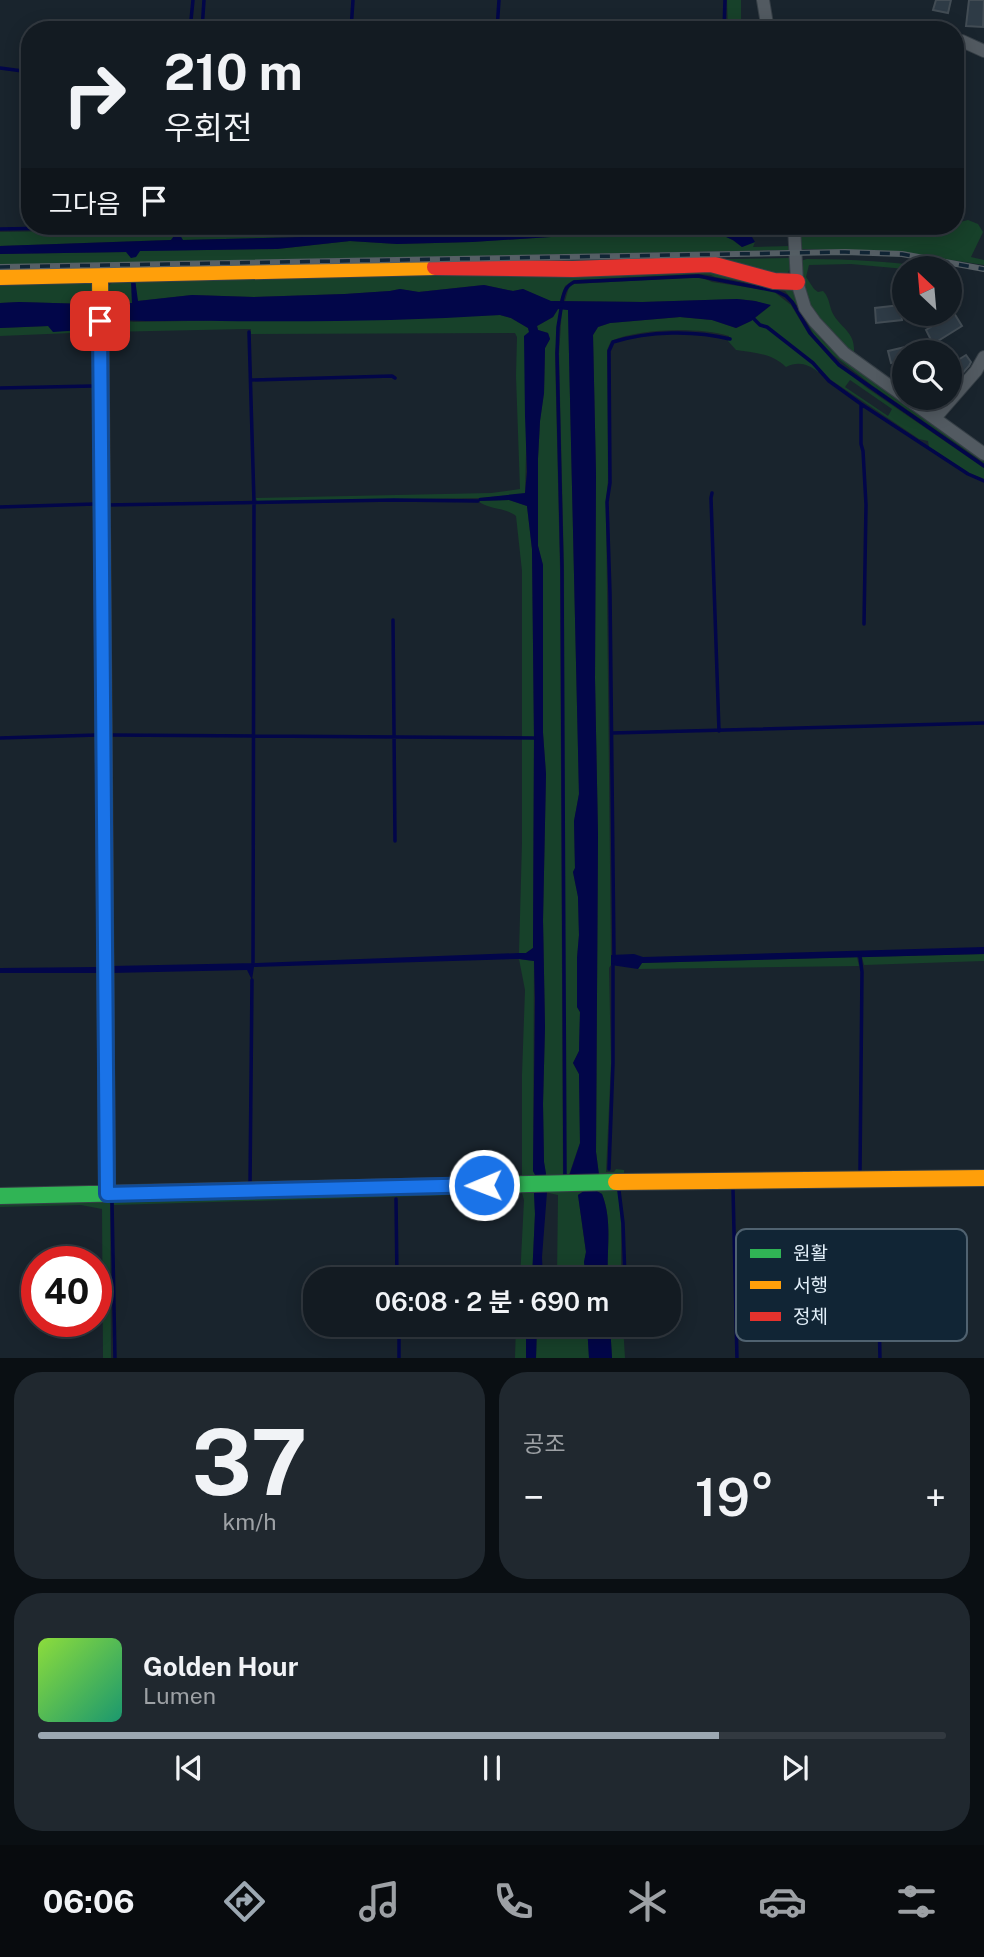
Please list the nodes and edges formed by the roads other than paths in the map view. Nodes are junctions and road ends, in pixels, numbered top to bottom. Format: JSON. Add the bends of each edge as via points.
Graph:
{"nodes":[{"id":1,"x":763,"y":0,"type":"edge"},
{"id":2,"x":766,"y":21,"type":"edge"},
{"id":3,"x":964,"y":42,"type":"edge"},
{"id":4,"x":984,"y":51,"type":"edge"},
{"id":5,"x":794,"y":235,"type":"edge"},
{"id":6,"x":100,"y":275,"type":"junction"},
{"id":7,"x":0,"y":276,"type":"edge"},
{"id":8,"x":797,"y":282,"type":"junction"},
{"id":9,"x":984,"y":356,"type":"edge"},
{"id":10,"x":935,"y":418,"type":"junction"},
{"id":11,"x":984,"y":454,"type":"edge"},
{"id":12,"x":984,"y":1178,"type":"edge"},
{"id":13,"x":107,"y":1194,"type":"junction"},
{"id":14,"x":0,"y":1196,"type":"edge"}],
"edges":[{"from":1,"to":2,"type":"street"},
{"from":3,"to":4,"type":"street"},
{"from":5,"to":8,"type":"street"},
{"from":6,"to":7,"type":"street"},
{"from":6,"to":8,"type":"street","via":[[711,264],[774,281]]},
{"from":6,"to":13,"type":"street"},
{"from":8,"to":10,"type":"street","via":[[805,308],[828,338]]},
{"from":9,"to":10,"type":"street","via":[[976,372]]},
{"from":10,"to":11,"type":"street"},
{"from":12,"to":13,"type":"street"},
{"from":13,"to":14,"type":"street"}]}
